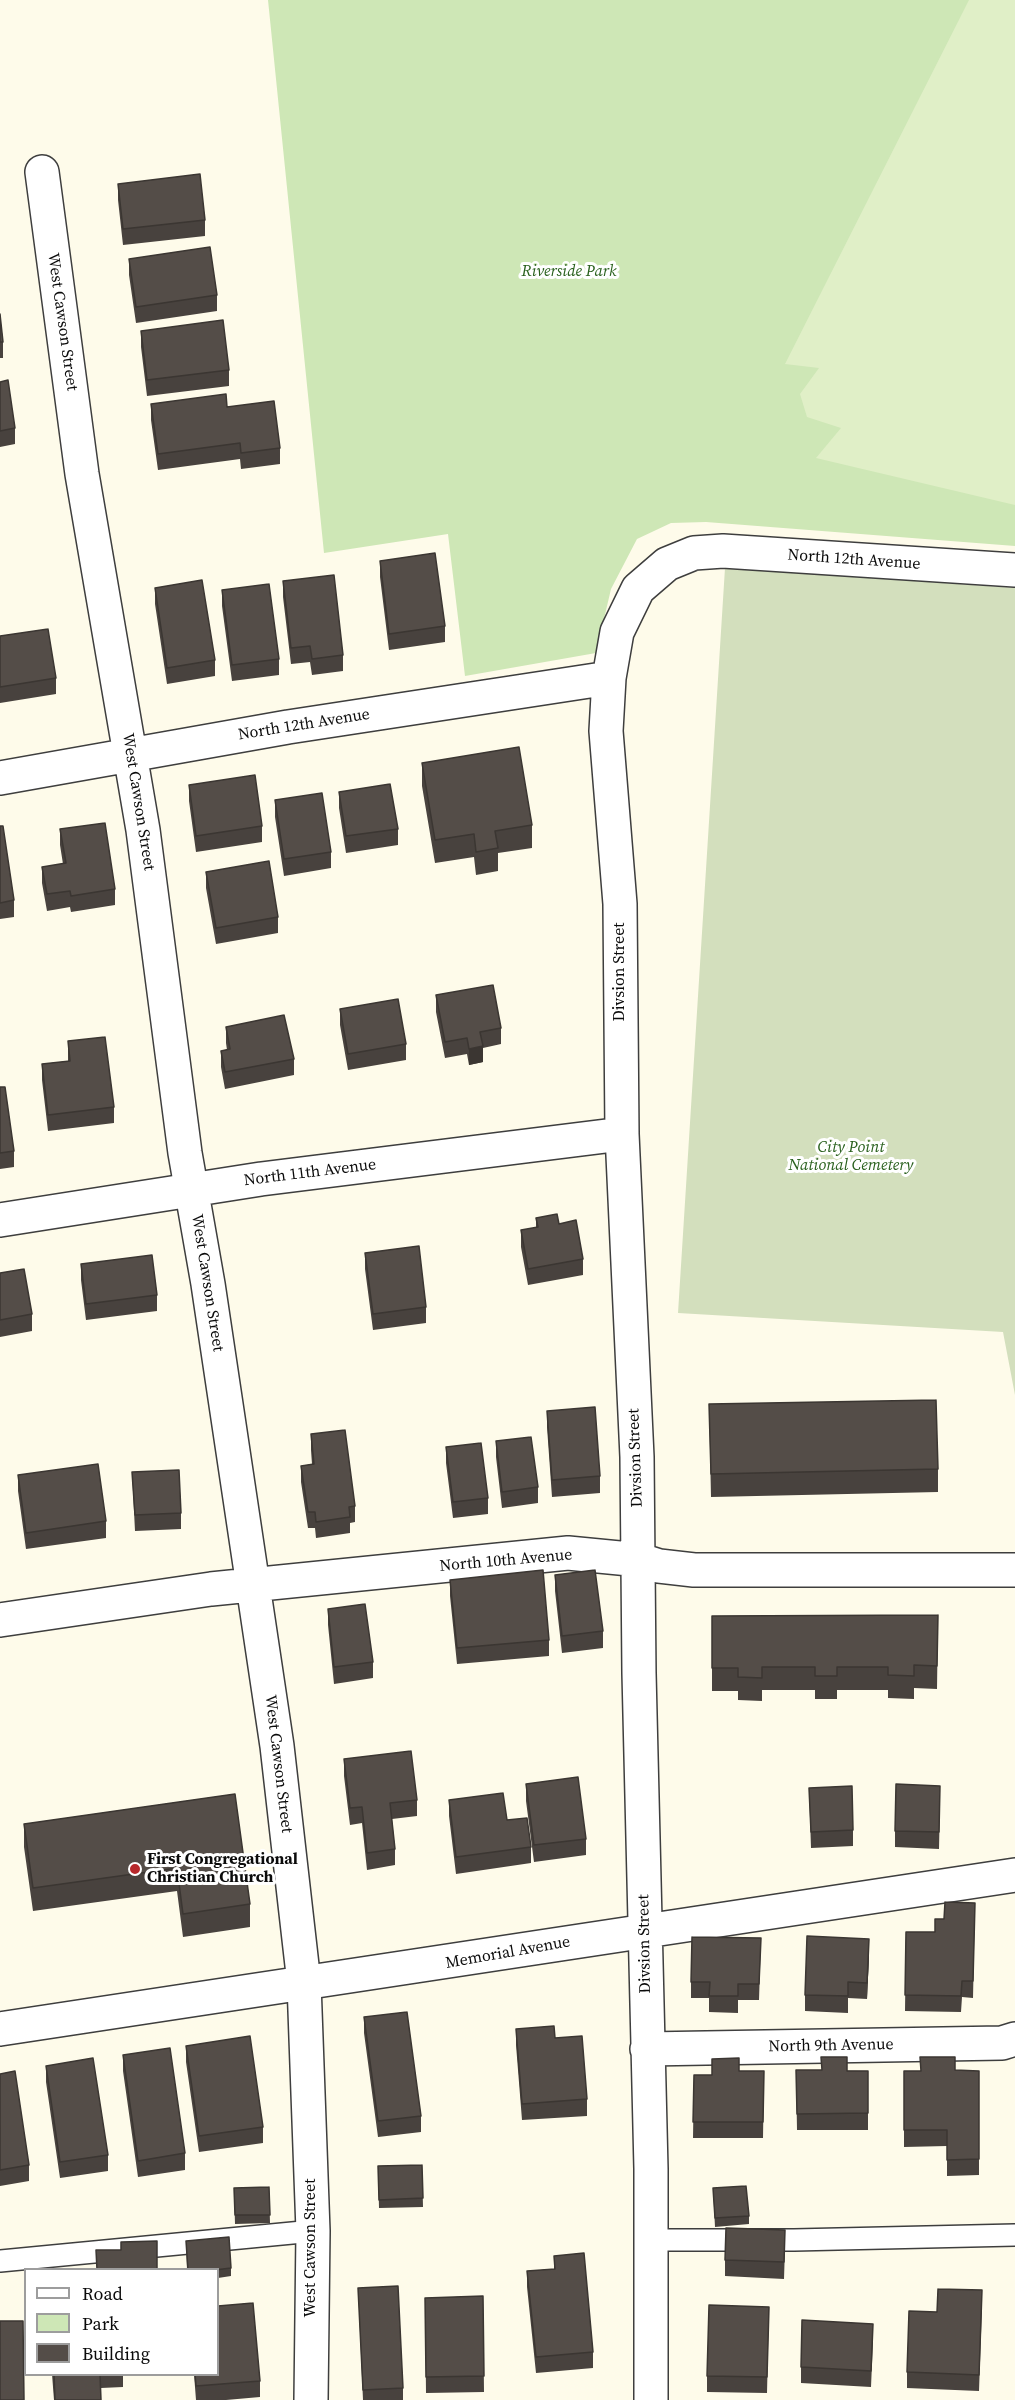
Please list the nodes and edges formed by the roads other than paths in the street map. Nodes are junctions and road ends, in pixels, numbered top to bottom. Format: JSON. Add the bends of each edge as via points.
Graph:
{"nodes":[{"id":1,"x":42,"y":172,"type":"dead end"},
{"id":2,"x":694,"y":553,"type":"joint"},
{"id":3,"x":1015,"y":570,"type":"edge"},
{"id":4,"x":609,"y":678,"type":"junction"},
{"id":5,"x":131,"y":755,"type":"junction"},
{"id":6,"x":0,"y":778,"type":"edge"},
{"id":7,"x":622,"y":1134,"type":"junction"},
{"id":8,"x":192,"y":1190,"type":"junction"},
{"id":9,"x":0,"y":1220,"type":"edge"},
{"id":10,"x":640,"y":1560,"type":"junction"},
{"id":11,"x":1015,"y":1570,"type":"edge"},
{"id":12,"x":253,"y":1586,"type":"junction"},
{"id":13,"x":0,"y":1620,"type":"edge"},
{"id":14,"x":1015,"y":1875,"type":"edge"},
{"id":15,"x":644,"y":1930,"type":"junction"},
{"id":16,"x":304,"y":1983,"type":"junction"},
{"id":17,"x":0,"y":2029,"type":"edge"},
{"id":18,"x":1015,"y":2039,"type":"edge"},
{"id":19,"x":647,"y":2049,"type":"junction"},
{"id":20,"x":313,"y":2231,"type":"junction"},
{"id":21,"x":1015,"y":2235,"type":"edge"},
{"id":22,"x":651,"y":2240,"type":"junction"},
{"id":23,"x":0,"y":2261,"type":"edge"},
{"id":24,"x":311,"y":2400,"type":"edge"},
{"id":25,"x":651,"y":2400,"type":"edge"}],
"edges":[{"from":1,"to":5,"type":"street","name":"West Cawson Street","via":[[82,474]]},
{"from":2,"to":3,"type":"street","name":"North 12th Avenue","via":[[723,551]]},
{"from":2,"to":4,"type":"street","name":"Divsion Street","via":[[667,564],[638,589],[617,632]]},
{"from":4,"to":5,"type":"street","name":"North 12th Avenue"},
{"from":4,"to":7,"type":"street","name":"Divsion Street","via":[[606,731],[620,904]]},
{"from":5,"to":6,"type":"street","name":"North 12th Avenue"},
{"from":5,"to":8,"type":"street","name":"West Cawson Street"},
{"from":7,"to":8,"type":"street","name":"North 11th Avenue"},
{"from":7,"to":10,"type":"street","name":"Divsion Street"},
{"from":8,"to":9,"type":"street","name":"North 11th Avenue"},
{"from":8,"to":12,"type":"street","name":"West Cawson Street"},
{"from":10,"to":11,"type":"street","name":"North 10th Avenue","via":[[694,1570]]},
{"from":10,"to":12,"type":"street","name":"North 10th Avenue","via":[[568,1553]]},
{"from":10,"to":15,"type":"street","name":"Divsion Street"},
{"from":12,"to":13,"type":"street","name":"North 10th Avenue"},
{"from":12,"to":16,"type":"street","name":"West Cawson Street","via":[[277,1746]]},
{"from":14,"to":15,"type":"street","name":"Memorial Avenue"},
{"from":15,"to":16,"type":"street","name":"Memorial Avenue"},
{"from":15,"to":19,"type":"street","name":"Divsion Street"},
{"from":16,"to":17,"type":"street","name":"Memorial Avenue"},
{"from":16,"to":20,"type":"street","name":"West Cawson Street"},
{"from":18,"to":19,"type":"street","name":"North 9th Avenue","via":[[1002,2043]]},
{"from":19,"to":22,"type":"street","name":"Divsion Street"},
{"from":20,"to":23,"type":"lane"},
{"from":20,"to":24,"type":"street","name":"West Cawson Street"},
{"from":21,"to":22,"type":"lane"},
{"from":22,"to":25,"type":"street","name":"Divsion Street"}]}
